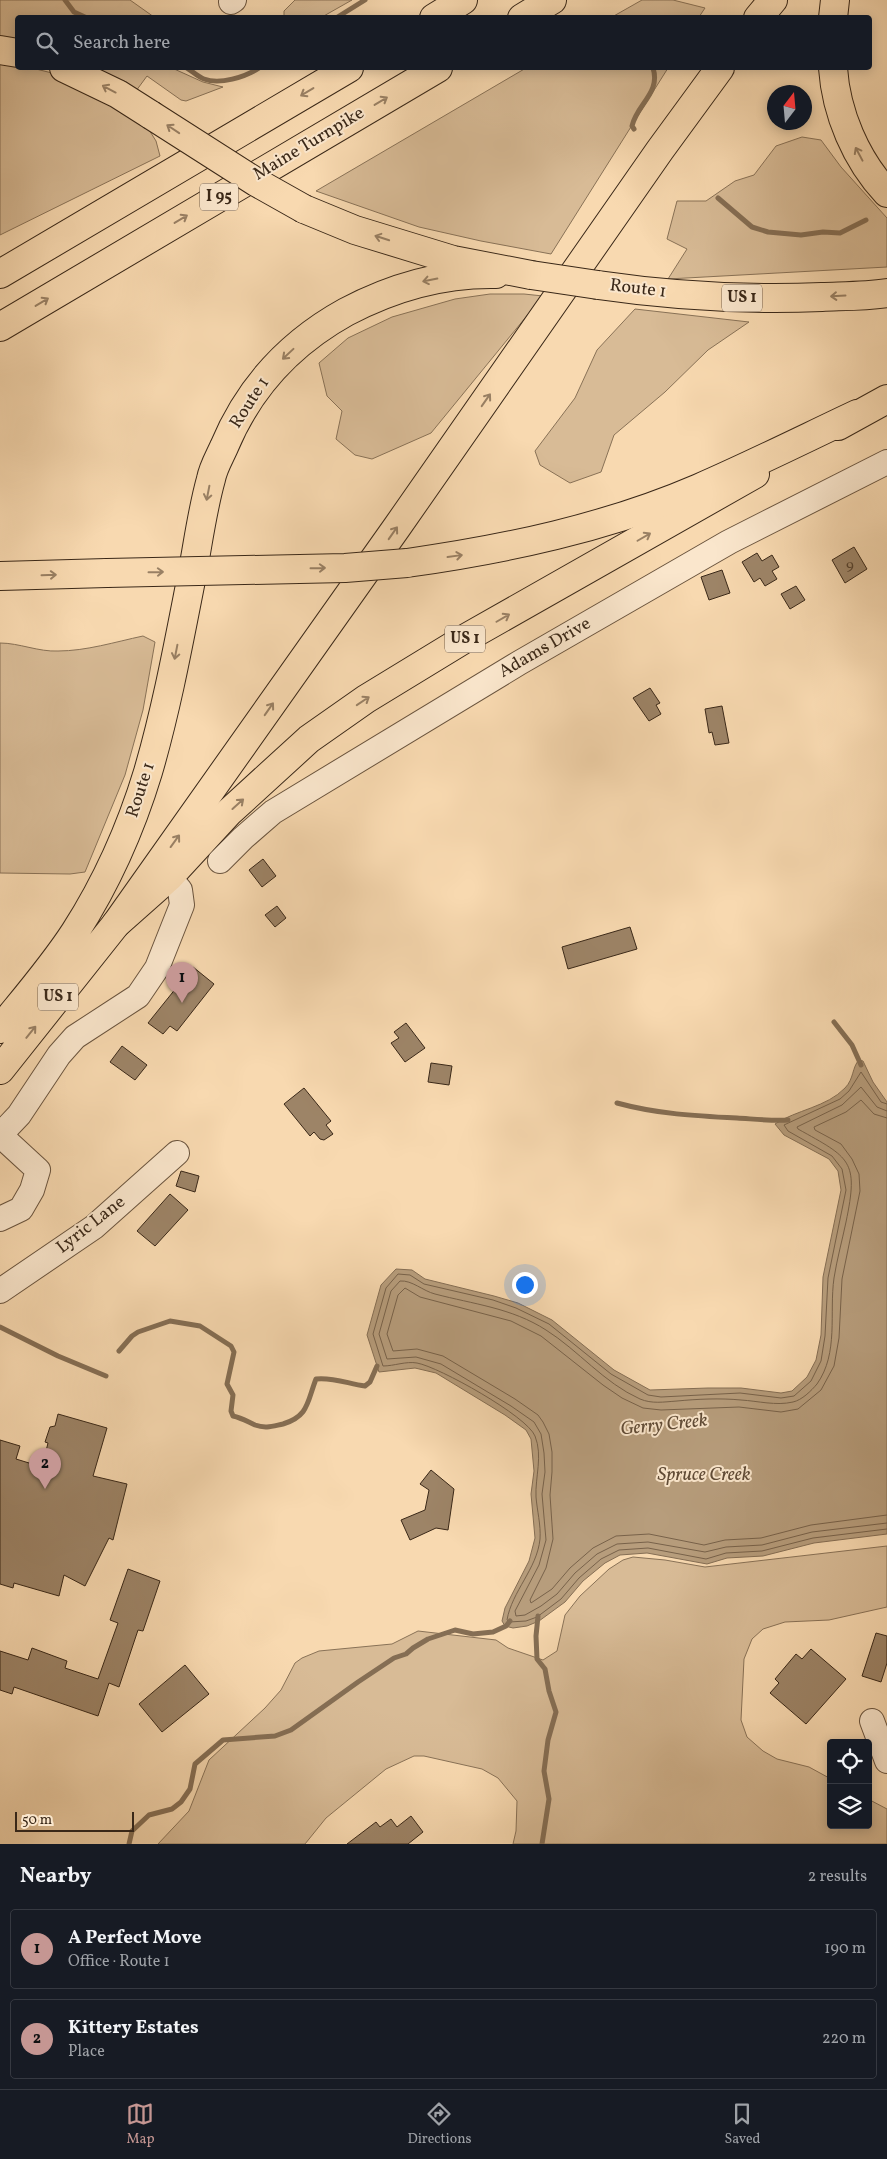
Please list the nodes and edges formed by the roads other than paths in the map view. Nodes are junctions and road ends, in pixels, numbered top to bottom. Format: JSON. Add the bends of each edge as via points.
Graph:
{"nodes":[{"id":1,"x":463,"y":0,"type":"edge"},
{"id":2,"x":552,"y":0,"type":"edge"},
{"id":3,"x":772,"y":0,"type":"edge"},
{"id":4,"x":835,"y":0,"type":"edge"},
{"id":5,"x":439,"y":15,"type":"edge"},
{"id":6,"x":527,"y":15,"type":"edge"},
{"id":7,"x":760,"y":15,"type":"edge"},
{"id":8,"x":833,"y":15,"type":"edge"},
{"id":9,"x":0,"y":50,"type":"edge"},
{"id":10,"x":15,"y":52,"type":"edge"},
{"id":11,"x":68,"y":70,"type":"edge"},
{"id":12,"x":346,"y":70,"type":"edge"},
{"id":13,"x":435,"y":70,"type":"edge"},
{"id":14,"x":719,"y":70,"type":"edge"},
{"id":15,"x":833,"y":70,"type":"edge"},
{"id":16,"x":887,"y":193,"type":"edge"},
{"id":17,"x":125,"y":200,"type":"junction"},
{"id":18,"x":0,"y":260,"type":"edge"},
{"id":19,"x":0,"y":274,"type":"edge"},
{"id":20,"x":531,"y":275,"type":"junction"},
{"id":21,"x":883,"y":296,"type":"edge"},
{"id":22,"x":0,"y":327,"type":"edge"},
{"id":23,"x":887,"y":399,"type":"edge"},
{"id":24,"x":857,"y":414,"type":"junction"},
{"id":25,"x":887,"y":462,"type":"edge"},
{"id":26,"x":0,"y":576,"type":"edge"},
{"id":27,"x":220,"y":861,"type":"dead end"},
{"id":28,"x":169,"y":877,"type":"junction"},
{"id":29,"x":116,"y":924,"type":"junction"},
{"id":30,"x":0,"y":1029,"type":"edge"},
{"id":31,"x":0,"y":1070,"type":"edge"},
{"id":32,"x":0,"y":1135,"type":"edge"},
{"id":33,"x":177,"y":1153,"type":"dead end"},
{"id":34,"x":0,"y":1219,"type":"edge"},
{"id":35,"x":0,"y":1291,"type":"edge"},
{"id":36,"x":872,"y":1721,"type":"dead end"},
{"id":37,"x":887,"y":1761,"type":"edge"}],
"edges":[{"from":1,"to":5,"type":"main road"},
{"from":2,"to":6,"type":"main road"},
{"from":3,"to":7,"type":"main road"},
{"from":4,"to":8,"type":"main road"},
{"from":9,"to":10,"type":"main road"},
{"from":20,"to":11,"type":"main road","one_way":true,"bridge":true,"via":[[453,260],[355,230],[304,209],[118,94]]},
{"from":12,"to":17,"type":"main road","number":"I 95","one_way":true},
{"from":22,"to":13,"type":"main road","name":"Maine Turnpike","number":"I 95","one_way":true},
{"from":29,"to":14,"type":"main road","one_way":true},
{"from":16,"to":15,"type":"main road","one_way":true,"via":[[865,166],[854,144],[842,112]]},
{"from":17,"to":18,"type":"main road"},
{"from":17,"to":19,"type":"main road","number":"I 95"},
{"from":21,"to":20,"type":"main road","name":"Route 1","number":"US 1","one_way":true,"bridge":true,"via":[[738,298],[642,291]]},
{"from":20,"to":30,"type":"main road","name":"Route 1","number":"US 1","one_way":true,"via":[[452,276],[390,291],[331,320],[303,340],[254,392],[234,424],[211,477],[167,701],[127,833],[74,933]]},
{"from":23,"to":24,"type":"main road","number":"US 1"},
{"from":26,"to":24,"type":"main road","one_way":true,"bridge":true,"via":[[345,568],[469,554],[529,542],[653,506],[699,488]]},
{"from":28,"to":24,"type":"main road","number":"US 1","one_way":true,"via":[[228,813],[309,740],[366,699],[466,638]]},
{"from":25,"to":27,"type":"street","name":"Adams Drive","via":[[729,542],[510,668],[273,812]]},
{"from":28,"to":29,"type":"main road","number":"US 1"},
{"from":28,"to":32,"type":"street","via":[[180,890],[182,905],[157,968],[138,996],[76,1037],[59,1055],[19,1115]]},
{"from":31,"to":29,"type":"main road","number":"US 1","one_way":true},
{"from":32,"to":34,"type":"street","via":[[38,1170],[32,1190],[21,1208]]},
{"from":33,"to":35,"type":"street","name":"Lyric Lane","via":[[94,1227]]},
{"from":36,"to":37,"type":"street"}]}
